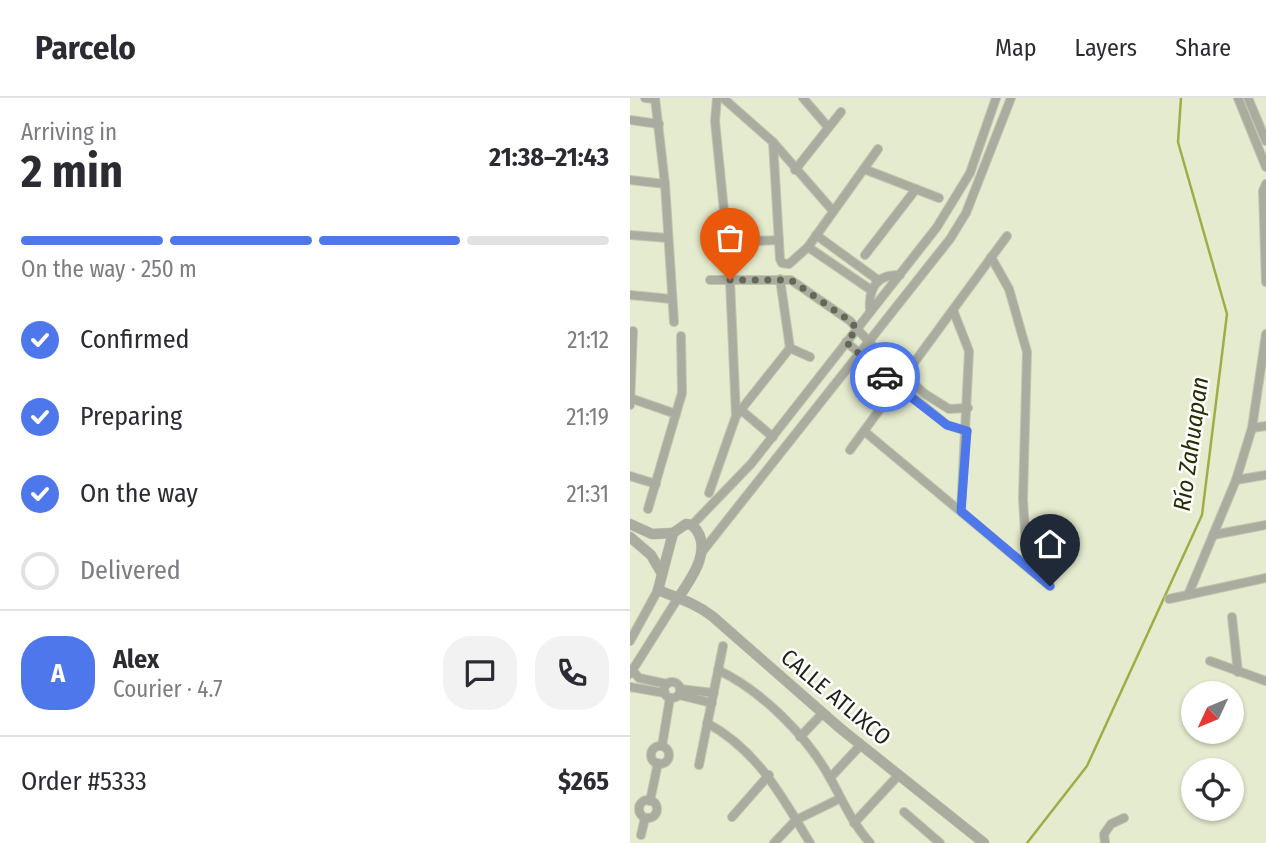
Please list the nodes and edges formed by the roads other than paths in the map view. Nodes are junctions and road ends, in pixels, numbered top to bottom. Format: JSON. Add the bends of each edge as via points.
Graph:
{"nodes":[{"id":1,"x":645,"y":98,"type":"edge"},
{"id":2,"x":655,"y":98,"type":"edge"},
{"id":3,"x":717,"y":98,"type":"edge"},
{"id":4,"x":723,"y":98,"type":"edge"},
{"id":5,"x":803,"y":98,"type":"edge"},
{"id":6,"x":996,"y":98,"type":"edge"},
{"id":7,"x":1011,"y":98,"type":"edge"},
{"id":8,"x":1244,"y":99,"type":"edge"},
{"id":9,"x":841,"y":112,"type":"dead end"},
{"id":10,"x":630,"y":120,"type":"edge"},
{"id":11,"x":659,"y":124,"type":"junction"},
{"id":12,"x":828,"y":127,"type":"junction"},
{"id":13,"x":1266,"y":140,"type":"edge"},
{"id":14,"x":773,"y":142,"type":"junction"},
{"id":15,"x":1255,"y":144,"type":"junction"},
{"id":16,"x":878,"y":149,"type":"dead end"},
{"id":17,"x":1266,"y":167,"type":"edge"},
{"id":18,"x":864,"y":169,"type":"junction"},
{"id":19,"x":795,"y":170,"type":"junction"},
{"id":20,"x":630,"y":180,"type":"edge"},
{"id":21,"x":665,"y":184,"type":"junction"},
{"id":22,"x":1266,"y":184,"type":"edge"},
{"id":23,"x":916,"y":189,"type":"junction"},
{"id":24,"x":939,"y":198,"type":"dead end"},
{"id":25,"x":833,"y":211,"type":"junction"},
{"id":26,"x":630,"y":235,"type":"edge"},
{"id":27,"x":816,"y":235,"type":"junction"},
{"id":28,"x":1007,"y":236,"type":"dead end"},
{"id":29,"x":668,"y":238,"type":"junction"},
{"id":30,"x":779,"y":240,"type":"junction"},
{"id":31,"x":727,"y":241,"type":"junction"},
{"id":32,"x":706,"y":243,"type":"dead end"},
{"id":33,"x":808,"y":247,"type":"junction"},
{"id":34,"x":865,"y":255,"type":"dead end"},
{"id":35,"x":991,"y":257,"type":"junction"},
{"id":36,"x":900,"y":275,"type":"junction"},
{"id":37,"x":780,"y":279,"type":"junction"},
{"id":38,"x":1266,"y":279,"type":"edge"},
{"id":39,"x":710,"y":280,"type":"dead end"},
{"id":40,"x":730,"y":280,"type":"junction"},
{"id":41,"x":878,"y":281,"type":"junction"},
{"id":42,"x":871,"y":289,"type":"junction"},
{"id":43,"x":630,"y":295,"type":"edge"},
{"id":44,"x":671,"y":299,"type":"junction"},
{"id":45,"x":953,"y":310,"type":"junction"},
{"id":46,"x":870,"y":312,"type":"junction"},
{"id":47,"x":674,"y":322,"type":"dead end"},
{"id":48,"x":857,"y":329,"type":"junction"},
{"id":49,"x":633,"y":331,"type":"dead end"},
{"id":50,"x":1266,"y":334,"type":"edge"},
{"id":51,"x":681,"y":336,"type":"dead end"},
{"id":52,"x":868,"y":340,"type":"junction"},
{"id":53,"x":846,"y":342,"type":"junction"},
{"id":54,"x":790,"y":348,"type":"junction"},
{"id":55,"x":857,"y":353,"type":"junction"},
{"id":56,"x":881,"y":355,"type":"junction"},
{"id":57,"x":810,"y":358,"type":"dead end"},
{"id":58,"x":872,"y":366,"type":"junction"},
{"id":59,"x":905,"y":376,"type":"junction"},
{"id":60,"x":1263,"y":377,"type":"edge"},
{"id":61,"x":897,"y":387,"type":"junction"},
{"id":62,"x":925,"y":394,"type":"junction"},
{"id":63,"x":631,"y":400,"type":"edge"},
{"id":64,"x":921,"y":406,"type":"junction"},
{"id":65,"x":968,"y":408,"type":"junction"},
{"id":66,"x":948,"y":409,"type":"junction"},
{"id":67,"x":738,"y":413,"type":"junction"},
{"id":68,"x":676,"y":414,"type":"junction"},
{"id":69,"x":947,"y":425,"type":"junction"},
{"id":70,"x":1266,"y":426,"type":"edge"},
{"id":71,"x":1252,"y":428,"type":"junction"},
{"id":72,"x":864,"y":431,"type":"junction"},
{"id":73,"x":967,"y":431,"type":"junction"},
{"id":74,"x":773,"y":437,"type":"junction"},
{"id":75,"x":850,"y":450,"type":"dead end"},
{"id":76,"x":1266,"y":475,"type":"edge"},
{"id":77,"x":630,"y":476,"type":"edge"},
{"id":78,"x":1236,"y":480,"type":"junction"},
{"id":79,"x":656,"y":484,"type":"junction"},
{"id":80,"x":709,"y":493,"type":"dead end"},
{"id":81,"x":648,"y":509,"type":"dead end"},
{"id":82,"x":961,"y":511,"type":"junction"},
{"id":83,"x":630,"y":524,"type":"edge"},
{"id":84,"x":692,"y":525,"type":"junction"},
{"id":85,"x":1266,"y":525,"type":"edge"},
{"id":86,"x":642,"y":530,"type":"junction"},
{"id":87,"x":673,"y":533,"type":"junction"},
{"id":88,"x":1213,"y":535,"type":"junction"},
{"id":89,"x":633,"y":539,"type":"edge"},
{"id":90,"x":702,"y":552,"type":"junction"},
{"id":91,"x":1027,"y":564,"type":"junction"},
{"id":92,"x":661,"y":572,"type":"junction"},
{"id":93,"x":1266,"y":578,"type":"edge"},
{"id":94,"x":1050,"y":586,"type":"dead end"},
{"id":95,"x":658,"y":590,"type":"junction"},
{"id":96,"x":1188,"y":595,"type":"junction"},
{"id":97,"x":678,"y":598,"type":"junction"},
{"id":98,"x":1169,"y":600,"type":"dead end"},
{"id":99,"x":1232,"y":617,"type":"dead end"},
{"id":100,"x":630,"y":641,"type":"edge"},
{"id":101,"x":723,"y":646,"type":"dead end"},
{"id":102,"x":1210,"y":662,"type":"dead end"},
{"id":103,"x":719,"y":670,"type":"junction"},
{"id":104,"x":631,"y":672,"type":"edge"},
{"id":105,"x":1238,"y":672,"type":"junction"},
{"id":106,"x":1266,"y":681,"type":"edge"},
{"id":107,"x":630,"y":687,"type":"edge"},
{"id":108,"x":672,"y":692,"type":"junction"},
{"id":109,"x":713,"y":698,"type":"junction"},
{"id":110,"x":820,"y":716,"type":"dead end"},
{"id":111,"x":707,"y":723,"type":"junction"},
{"id":112,"x":800,"y":737,"type":"junction"},
{"id":113,"x":858,"y":748,"type":"dead end"},
{"id":114,"x":699,"y":765,"type":"dead end"},
{"id":115,"x":769,"y":775,"type":"junction"},
{"id":116,"x":830,"y":778,"type":"junction"},
{"id":117,"x":895,"y":779,"type":"dead end"},
{"id":118,"x":839,"y":799,"type":"junction"},
{"id":119,"x":904,"y":812,"type":"dead end"},
{"id":120,"x":732,"y":817,"type":"dead end"},
{"id":121,"x":1124,"y":818,"type":"dead end"},
{"id":122,"x":796,"y":820,"type":"junction"},
{"id":123,"x":854,"y":823,"type":"junction"},
{"id":124,"x":641,"y":835,"type":"dead end"},
{"id":125,"x":774,"y":843,"type":"edge"},
{"id":126,"x":810,"y":843,"type":"edge"},
{"id":127,"x":870,"y":843,"type":"edge"},
{"id":128,"x":940,"y":843,"type":"edge"},
{"id":129,"x":984,"y":843,"type":"edge"},
{"id":130,"x":1105,"y":843,"type":"edge"}],
"edges":[{"from":1,"to":2,"type":"street"},
{"from":2,"to":11,"type":"street"},
{"from":3,"to":31,"type":"street","via":[[715,121]]},
{"from":4,"to":14,"type":"street"},
{"from":5,"to":12,"type":"street"},
{"from":6,"to":36,"type":"street","via":[[970,173]]},
{"from":7,"to":52,"type":"street","via":[[966,213]]},
{"from":8,"to":13,"type":"street"},
{"from":8,"to":15,"type":"street"},
{"from":9,"to":12,"type":"street"},
{"from":10,"to":11,"type":"street"},
{"from":11,"to":21,"type":"street"},
{"from":12,"to":19,"type":"street"},
{"from":13,"to":15,"type":"street"},
{"from":14,"to":19,"type":"street"},
{"from":14,"to":30,"type":"street"},
{"from":15,"to":17,"type":"street"},
{"from":16,"to":18,"type":"street"},
{"from":18,"to":23,"type":"street"},
{"from":18,"to":25,"type":"street"},
{"from":19,"to":25,"type":"street"},
{"from":20,"to":21,"type":"street"},
{"from":21,"to":29,"type":"street"},
{"from":22,"to":38,"type":"street"},
{"from":23,"to":24,"type":"street"},
{"from":23,"to":34,"type":"street"},
{"from":25,"to":27,"type":"street"},
{"from":26,"to":29,"type":"street"},
{"from":27,"to":33,"type":"street"},
{"from":27,"to":41,"type":"street"},
{"from":28,"to":35,"type":"street"},
{"from":29,"to":44,"type":"street"},
{"from":30,"to":31,"type":"street"},
{"from":30,"to":33,"type":"street","via":[[782,263],[793,262]]},
{"from":31,"to":32,"type":"street"},
{"from":33,"to":42,"type":"street"},
{"from":35,"to":45,"type":"street"},
{"from":35,"to":91,"type":"street","via":[[1009,289],[1027,352],[1023,499]]},
{"from":36,"to":41,"type":"street"},
{"from":36,"to":46,"type":"street"},
{"from":37,"to":40,"type":"street"},
{"from":37,"to":48,"type":"street","via":[[791,280]]},
{"from":37,"to":54,"type":"street"},
{"from":39,"to":40,"type":"street"},
{"from":40,"to":67,"type":"street"},
{"from":41,"to":42,"type":"street"},
{"from":42,"to":46,"type":"street"},
{"from":43,"to":44,"type":"street"},
{"from":44,"to":47,"type":"street"},
{"from":45,"to":59,"type":"street"},
{"from":45,"to":65,"type":"street","via":[[969,351]]},
{"from":46,"to":48,"type":"street"},
{"from":48,"to":52,"type":"street"},
{"from":48,"to":53,"type":"street"},
{"from":49,"to":63,"type":"street"},
{"from":50,"to":60,"type":"street"},
{"from":51,"to":68,"type":"street","via":[[684,380]]},
{"from":52,"to":55,"type":"street"},
{"from":52,"to":56,"type":"street"},
{"from":53,"to":55,"type":"street"},
{"from":53,"to":74,"type":"street"},
{"from":54,"to":57,"type":"street"},
{"from":54,"to":67,"type":"street"},
{"from":55,"to":58,"type":"street"},
{"from":55,"to":90,"type":"street"},
{"from":56,"to":58,"type":"street"},
{"from":56,"to":59,"type":"street"},
{"from":58,"to":61,"type":"street"},
{"from":59,"to":61,"type":"street"},
{"from":59,"to":62,"type":"street"},
{"from":60,"to":71,"type":"street"},
{"from":61,"to":64,"type":"street"},
{"from":61,"to":72,"type":"street"},
{"from":62,"to":64,"type":"street"},
{"from":62,"to":66,"type":"street"},
{"from":63,"to":68,"type":"street"},
{"from":64,"to":69,"type":"street"},
{"from":65,"to":66,"type":"street"},
{"from":65,"to":73,"type":"street"},
{"from":66,"to":69,"type":"street"},
{"from":67,"to":74,"type":"street"},
{"from":67,"to":80,"type":"street"},
{"from":68,"to":79,"type":"street"},
{"from":69,"to":73,"type":"street"},
{"from":70,"to":71,"type":"street"},
{"from":71,"to":78,"type":"street"},
{"from":72,"to":75,"type":"street"},
{"from":72,"to":82,"type":"street"},
{"from":73,"to":82,"type":"street"},
{"from":74,"to":84,"type":"street","via":[[719,501]]},
{"from":76,"to":78,"type":"street"},
{"from":77,"to":79,"type":"street"},
{"from":78,"to":88,"type":"street"},
{"from":79,"to":81,"type":"street"},
{"from":82,"to":91,"type":"street"},
{"from":83,"to":86,"type":"street"},
{"from":84,"to":87,"type":"street"},
{"from":84,"to":90,"type":"street","via":[[701,537]]},
{"from":85,"to":88,"type":"street"},
{"from":86,"to":87,"type":"street"},
{"from":86,"to":89,"type":"street"},
{"from":87,"to":92,"type":"street"},
{"from":88,"to":96,"type":"street"},
{"from":89,"to":92,"type":"street"},
{"from":90,"to":97,"type":"street"},
{"from":91,"to":94,"type":"street"},
{"from":92,"to":95,"type":"street"},
{"from":93,"to":96,"type":"street"},
{"from":95,"to":97,"type":"street","name":"CALLE ATLIXCO"},
{"from":95,"to":100,"type":"street"},
{"from":96,"to":98,"type":"street"},
{"from":97,"to":104,"type":"street"},
{"from":97,"to":129,"type":"street","name":"CALLE ATLIXCO","via":[[712,616],[841,729]]},
{"from":99,"to":105,"type":"street"},
{"from":101,"to":103,"type":"street"},
{"from":102,"to":105,"type":"street"},
{"from":103,"to":109,"type":"street"},
{"from":103,"to":112,"type":"street","via":[[754,694]]},
{"from":104,"to":108,"type":"street"},
{"from":105,"to":106,"type":"street"},
{"from":107,"to":108,"type":"street"},
{"from":108,"to":109,"type":"street"},
{"from":108,"to":124,"type":"street","via":[[662,746],[651,753],[658,763],[650,800],[639,808],[645,818]]},
{"from":109,"to":111,"type":"street"},
{"from":110,"to":112,"type":"street"},
{"from":111,"to":114,"type":"street"},
{"from":111,"to":115,"type":"street","via":[[726,733]]},
{"from":112,"to":116,"type":"street"},
{"from":113,"to":116,"type":"street"},
{"from":115,"to":120,"type":"street"},
{"from":115,"to":122,"type":"street"},
{"from":116,"to":118,"type":"street"},
{"from":117,"to":123,"type":"street"},
{"from":118,"to":122,"type":"street"},
{"from":118,"to":123,"type":"street"},
{"from":119,"to":128,"type":"street"},
{"from":121,"to":130,"type":"street","via":[[1111,824],[1104,834]]},
{"from":122,"to":125,"type":"street"},
{"from":122,"to":126,"type":"street"},
{"from":123,"to":127,"type":"street"}]}
